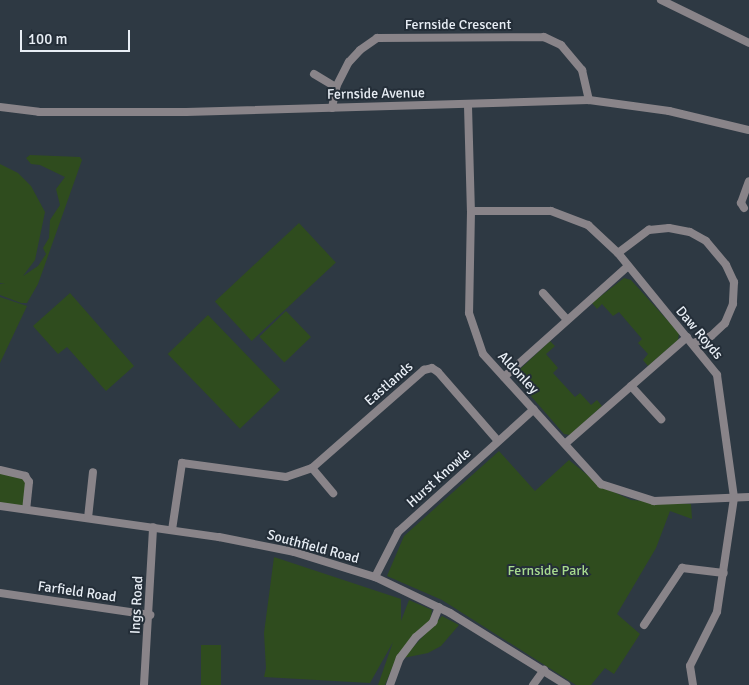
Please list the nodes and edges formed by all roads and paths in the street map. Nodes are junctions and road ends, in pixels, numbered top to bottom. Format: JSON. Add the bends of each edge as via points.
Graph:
{"nodes":[{"id":1,"x":661,"y":0,"type":"edge"},
{"id":2,"x":749,"y":43,"type":"edge"},
{"id":3,"x":314,"y":74,"type":"dead end"},
{"id":4,"x":336,"y":87,"type":"junction"},
{"id":5,"x":589,"y":100,"type":"junction"},
{"id":6,"x":468,"y":106,"type":"junction"},
{"id":7,"x":0,"y":107,"type":"edge"},
{"id":8,"x":332,"y":108,"type":"junction"},
{"id":9,"x":749,"y":130,"type":"edge"},
{"id":10,"x":749,"y":180,"type":"edge"},
{"id":11,"x":744,"y":208,"type":"dead end"},
{"id":12,"x":472,"y":211,"type":"junction"},
{"id":13,"x":618,"y":253,"type":"junction"},
{"id":14,"x":627,"y":267,"type":"junction"},
{"id":15,"x":543,"y":293,"type":"dead end"},
{"id":16,"x":567,"y":320,"type":"junction"},
{"id":17,"x":690,"y":340,"type":"junction"},
{"id":18,"x":504,"y":377,"type":"junction"},
{"id":19,"x":631,"y":386,"type":"junction"},
{"id":20,"x":534,"y":409,"type":"junction"},
{"id":21,"x":661,"y":419,"type":"dead end"},
{"id":22,"x":498,"y":441,"type":"junction"},
{"id":23,"x":566,"y":444,"type":"junction"},
{"id":24,"x":312,"y":468,"type":"junction"},
{"id":25,"x":0,"y":470,"type":"edge"},
{"id":26,"x":93,"y":472,"type":"dead end"},
{"id":27,"x":333,"y":493,"type":"dead end"},
{"id":28,"x":749,"y":497,"type":"edge"},
{"id":29,"x":734,"y":498,"type":"junction"},
{"id":30,"x":0,"y":506,"type":"edge"},
{"id":31,"x":26,"y":509,"type":"junction"},
{"id":32,"x":88,"y":518,"type":"junction"},
{"id":33,"x":153,"y":527,"type":"junction"},
{"id":34,"x":172,"y":530,"type":"junction"},
{"id":35,"x":724,"y":573,"type":"junction"},
{"id":36,"x":376,"y":577,"type":"junction"},
{"id":37,"x":0,"y":593,"type":"edge"},
{"id":38,"x":439,"y":607,"type":"junction"},
{"id":39,"x":150,"y":615,"type":"junction"},
{"id":40,"x":644,"y":625,"type":"dead end"},
{"id":41,"x":544,"y":670,"type":"junction"},
{"id":42,"x":144,"y":685,"type":"edge"},
{"id":43,"x":390,"y":685,"type":"edge"},
{"id":44,"x":533,"y":685,"type":"edge"},
{"id":45,"x":566,"y":685,"type":"edge"},
{"id":46,"x":693,"y":685,"type":"edge"}],
"edges":[{"from":1,"to":2,"type":"street"},
{"from":3,"to":4,"type":"street","name":"Fernside Avenue"},
{"from":4,"to":5,"type":"street","name":"Fernside Crescent","via":[[360,50],[377,38],[544,37],[561,45],[582,70]]},
{"from":4,"to":8,"type":"street","name":"Fernside Crescent"},
{"from":5,"to":6,"type":"street","name":"Fernside Avenue"},
{"from":5,"to":9,"type":"street","name":"Fernside Avenue","via":[[670,111]]},
{"from":6,"to":8,"type":"street","name":"Fernside Avenue"},
{"from":6,"to":12,"type":"street","name":"Aldonley"},
{"from":7,"to":8,"type":"street","name":"Fernside Avenue","via":[[39,112]]},
{"from":10,"to":11,"type":"street","via":[[741,202]]},
{"from":12,"to":13,"type":"street","name":"Daw Royds","via":[[551,212],[588,225]]},
{"from":12,"to":18,"type":"street","name":"Aldonley","via":[[469,313],[483,354]]},
{"from":13,"to":14,"type":"street","name":"Daw Royds"},
{"from":13,"to":17,"type":"street","via":[[649,230],[669,228],[690,232],[706,241],[726,265],[734,282],[733,304],[725,323],[710,336]]},
{"from":14,"to":16,"type":"street"},
{"from":14,"to":17,"type":"street","name":"Daw Royds"},
{"from":15,"to":16,"type":"street"},
{"from":16,"to":18,"type":"street"},
{"from":17,"to":19,"type":"street"},
{"from":17,"to":29,"type":"street","name":"Daw Royds","via":[[717,375]]},
{"from":18,"to":20,"type":"street","name":"Aldonley"},
{"from":19,"to":21,"type":"street"},
{"from":19,"to":23,"type":"street"},
{"from":20,"to":22,"type":"street","name":"Hurst Knowle"},
{"from":20,"to":23,"type":"street","name":"Aldonley"},
{"from":22,"to":24,"type":"street","name":"Eastlands","via":[[432,368],[424,370]]},
{"from":22,"to":36,"type":"street","name":"Hurst Knowle","via":[[398,532]]},
{"from":23,"to":29,"type":"street","name":"Aldonley","via":[[601,484],[636,497],[654,501]]},
{"from":24,"to":27,"type":"street"},
{"from":24,"to":34,"type":"street","name":"Eastlands","via":[[286,477],[182,463]]},
{"from":25,"to":31,"type":"street","via":[[25,476],[29,482]]},
{"from":26,"to":32,"type":"street"},
{"from":28,"to":29,"type":"street","name":"Aldonley"},
{"from":29,"to":35,"type":"street","name":"Daw Royds"},
{"from":30,"to":31,"type":"street","name":"Southfield Road"},
{"from":31,"to":32,"type":"street","name":"Southfield Road"},
{"from":32,"to":33,"type":"street","name":"Southfield Road"},
{"from":33,"to":34,"type":"street","name":"Southfield Road"},
{"from":33,"to":39,"type":"street","name":"Ings Road"},
{"from":34,"to":36,"type":"street","name":"Southfield Road","via":[[294,552]]},
{"from":35,"to":40,"type":"street","via":[[682,568]]},
{"from":35,"to":46,"type":"street","name":"Daw Royds","via":[[717,612],[690,666]]},
{"from":36,"to":38,"type":"street","name":"Southfield Road"},
{"from":37,"to":39,"type":"street","name":"Farfield Road"},
{"from":38,"to":41,"type":"street","name":"Southfield Road"},
{"from":38,"to":43,"type":"street","via":[[433,622],[404,652]]},
{"from":39,"to":42,"type":"street","name":"Ings Road"},
{"from":41,"to":44,"type":"street"},
{"from":41,"to":45,"type":"street","name":"Southfield Road"}]}
